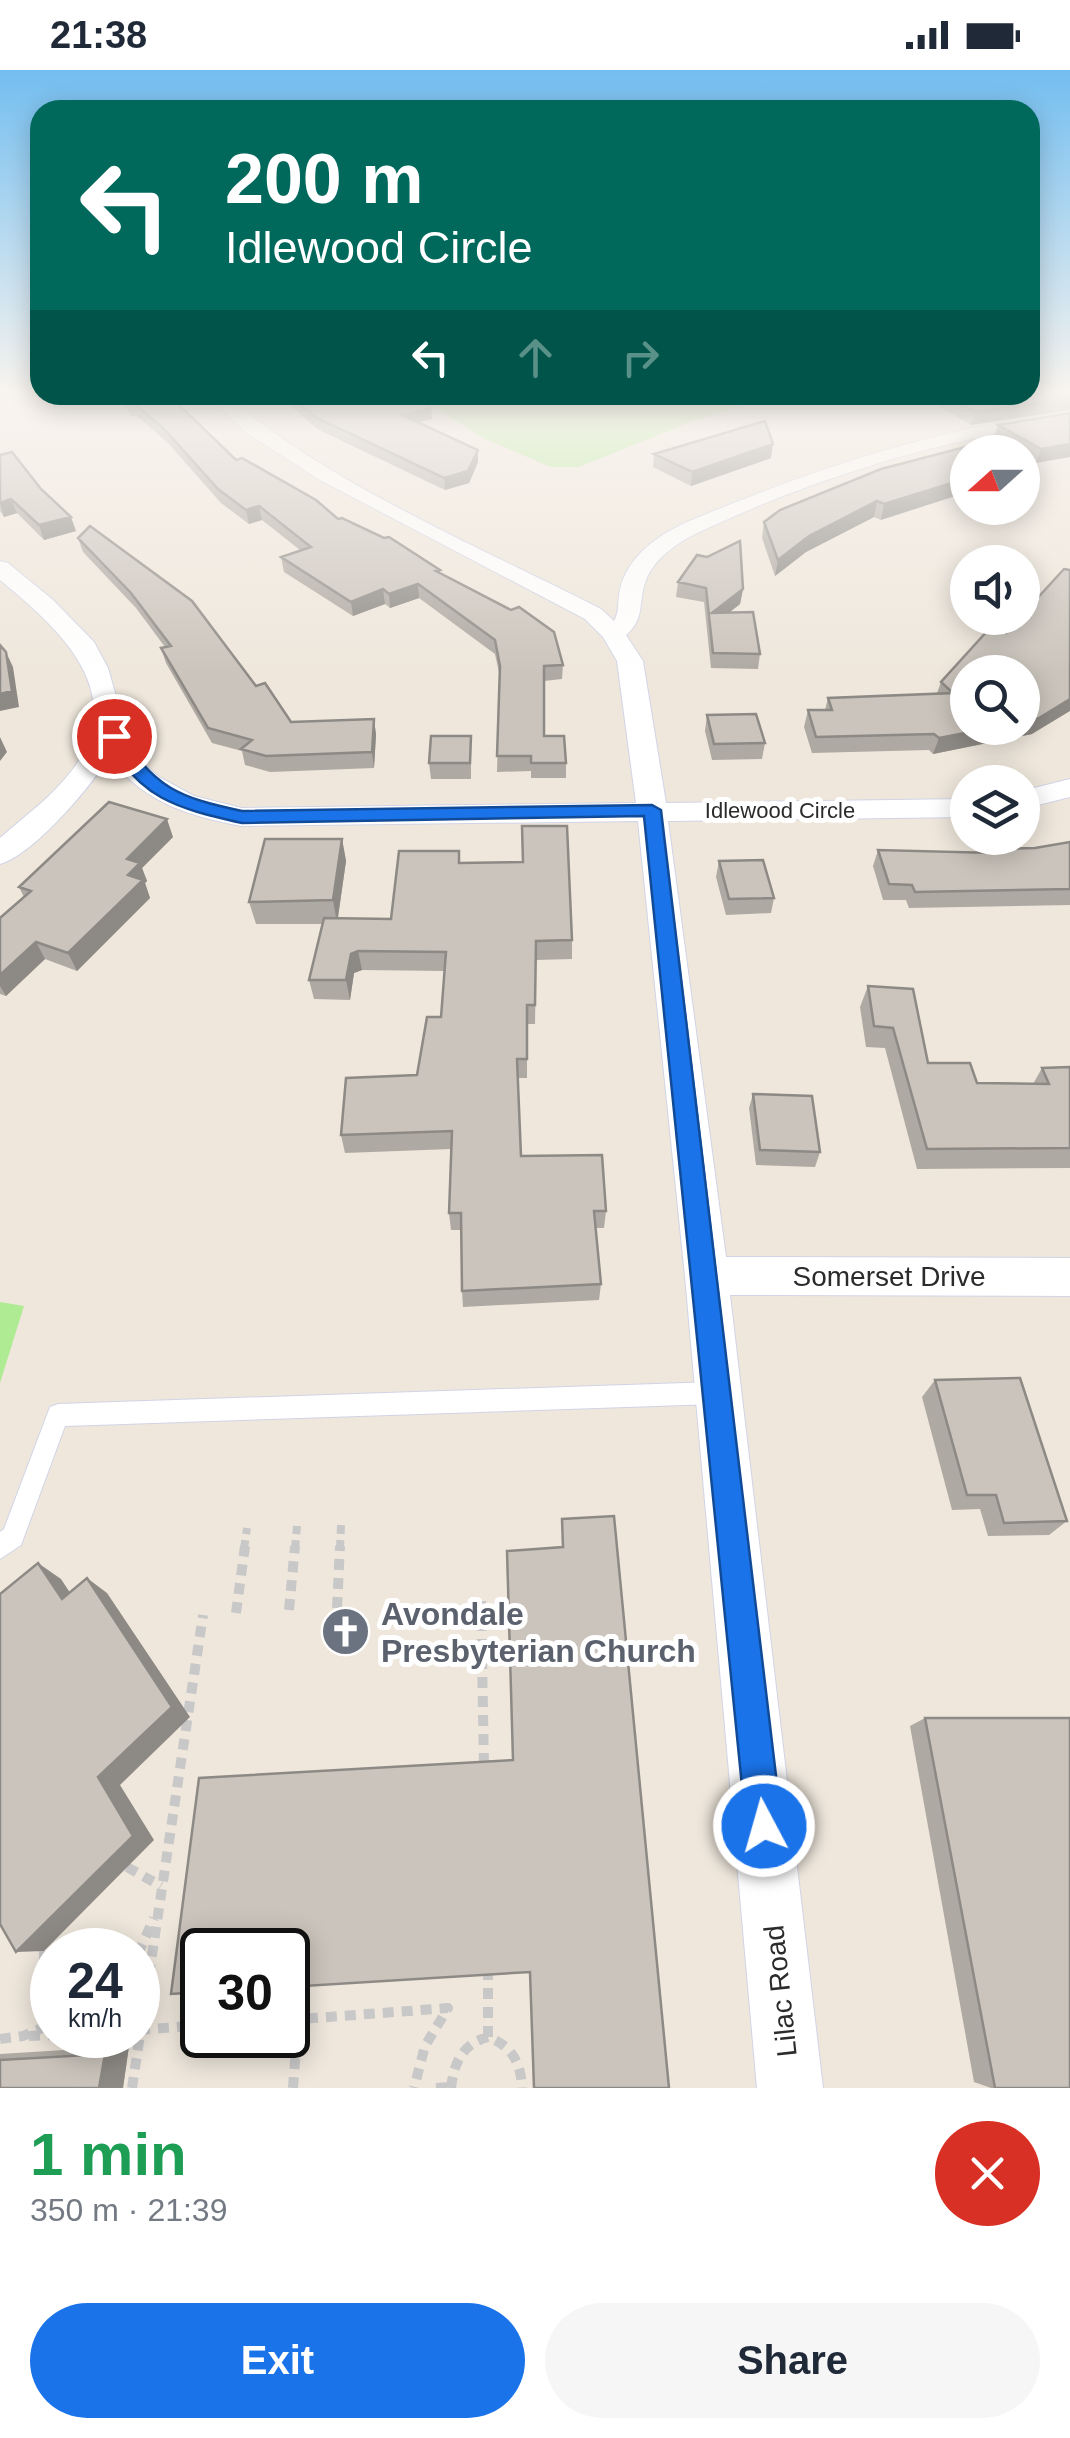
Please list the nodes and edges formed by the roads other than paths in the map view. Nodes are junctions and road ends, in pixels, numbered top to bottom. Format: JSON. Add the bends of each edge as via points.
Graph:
{"nodes":[{"id":1,"x":348,"y":487,"type":"edge"},
{"id":2,"x":794,"y":487,"type":"edge"},
{"id":3,"x":0,"y":568,"type":"edge"},
{"id":4,"x":613,"y":633,"type":"junction"},
{"id":5,"x":109,"y":718,"type":"junction"},
{"id":6,"x":1070,"y":788,"type":"edge"},
{"id":7,"x":1040,"y":796,"type":"edge"},
{"id":8,"x":950,"y":808,"type":"edge"},
{"id":9,"x":652,"y":810,"type":"junction"},
{"id":10,"x":0,"y":854,"type":"edge"},
{"id":11,"x":707,"y":1276,"type":"junction"},
{"id":12,"x":1070,"y":1277,"type":"edge"},
{"id":13,"x":716,"y":1393,"type":"junction"},
{"id":14,"x":0,"y":1547,"type":"edge"},
{"id":15,"x":790,"y":2088,"type":"edge"}],
"edges":[{"from":1,"to":4,"type":"street","via":[[592,614]]},
{"from":2,"to":4,"type":"street","via":[[680,533],[645,562],[630,593],[626,625]]},
{"from":3,"to":5,"type":"street","name":"Idlewood Circle","via":[[86,648]]},
{"from":4,"to":9,"type":"street","name":"Lilac Road","via":[[630,660]]},
{"from":5,"to":9,"type":"street","name":"Idlewood Circle","via":[[127,761],[149,784],[204,811],[242,817]]},
{"from":5,"to":10,"type":"street","via":[[100,752],[73,790]]},
{"from":6,"to":7,"type":"street"},
{"from":8,"to":9,"type":"street","name":"Idlewood Circle"},
{"from":9,"to":11,"type":"street","name":"Lilac Road"},
{"from":11,"to":12,"type":"street","name":"Somerset Drive"},
{"from":11,"to":13,"type":"street","name":"Lilac Road"},
{"from":13,"to":14,"type":"lane","via":[[58,1415],[13,1537]]},
{"from":13,"to":15,"type":"street","name":"Lilac Road"}]}
